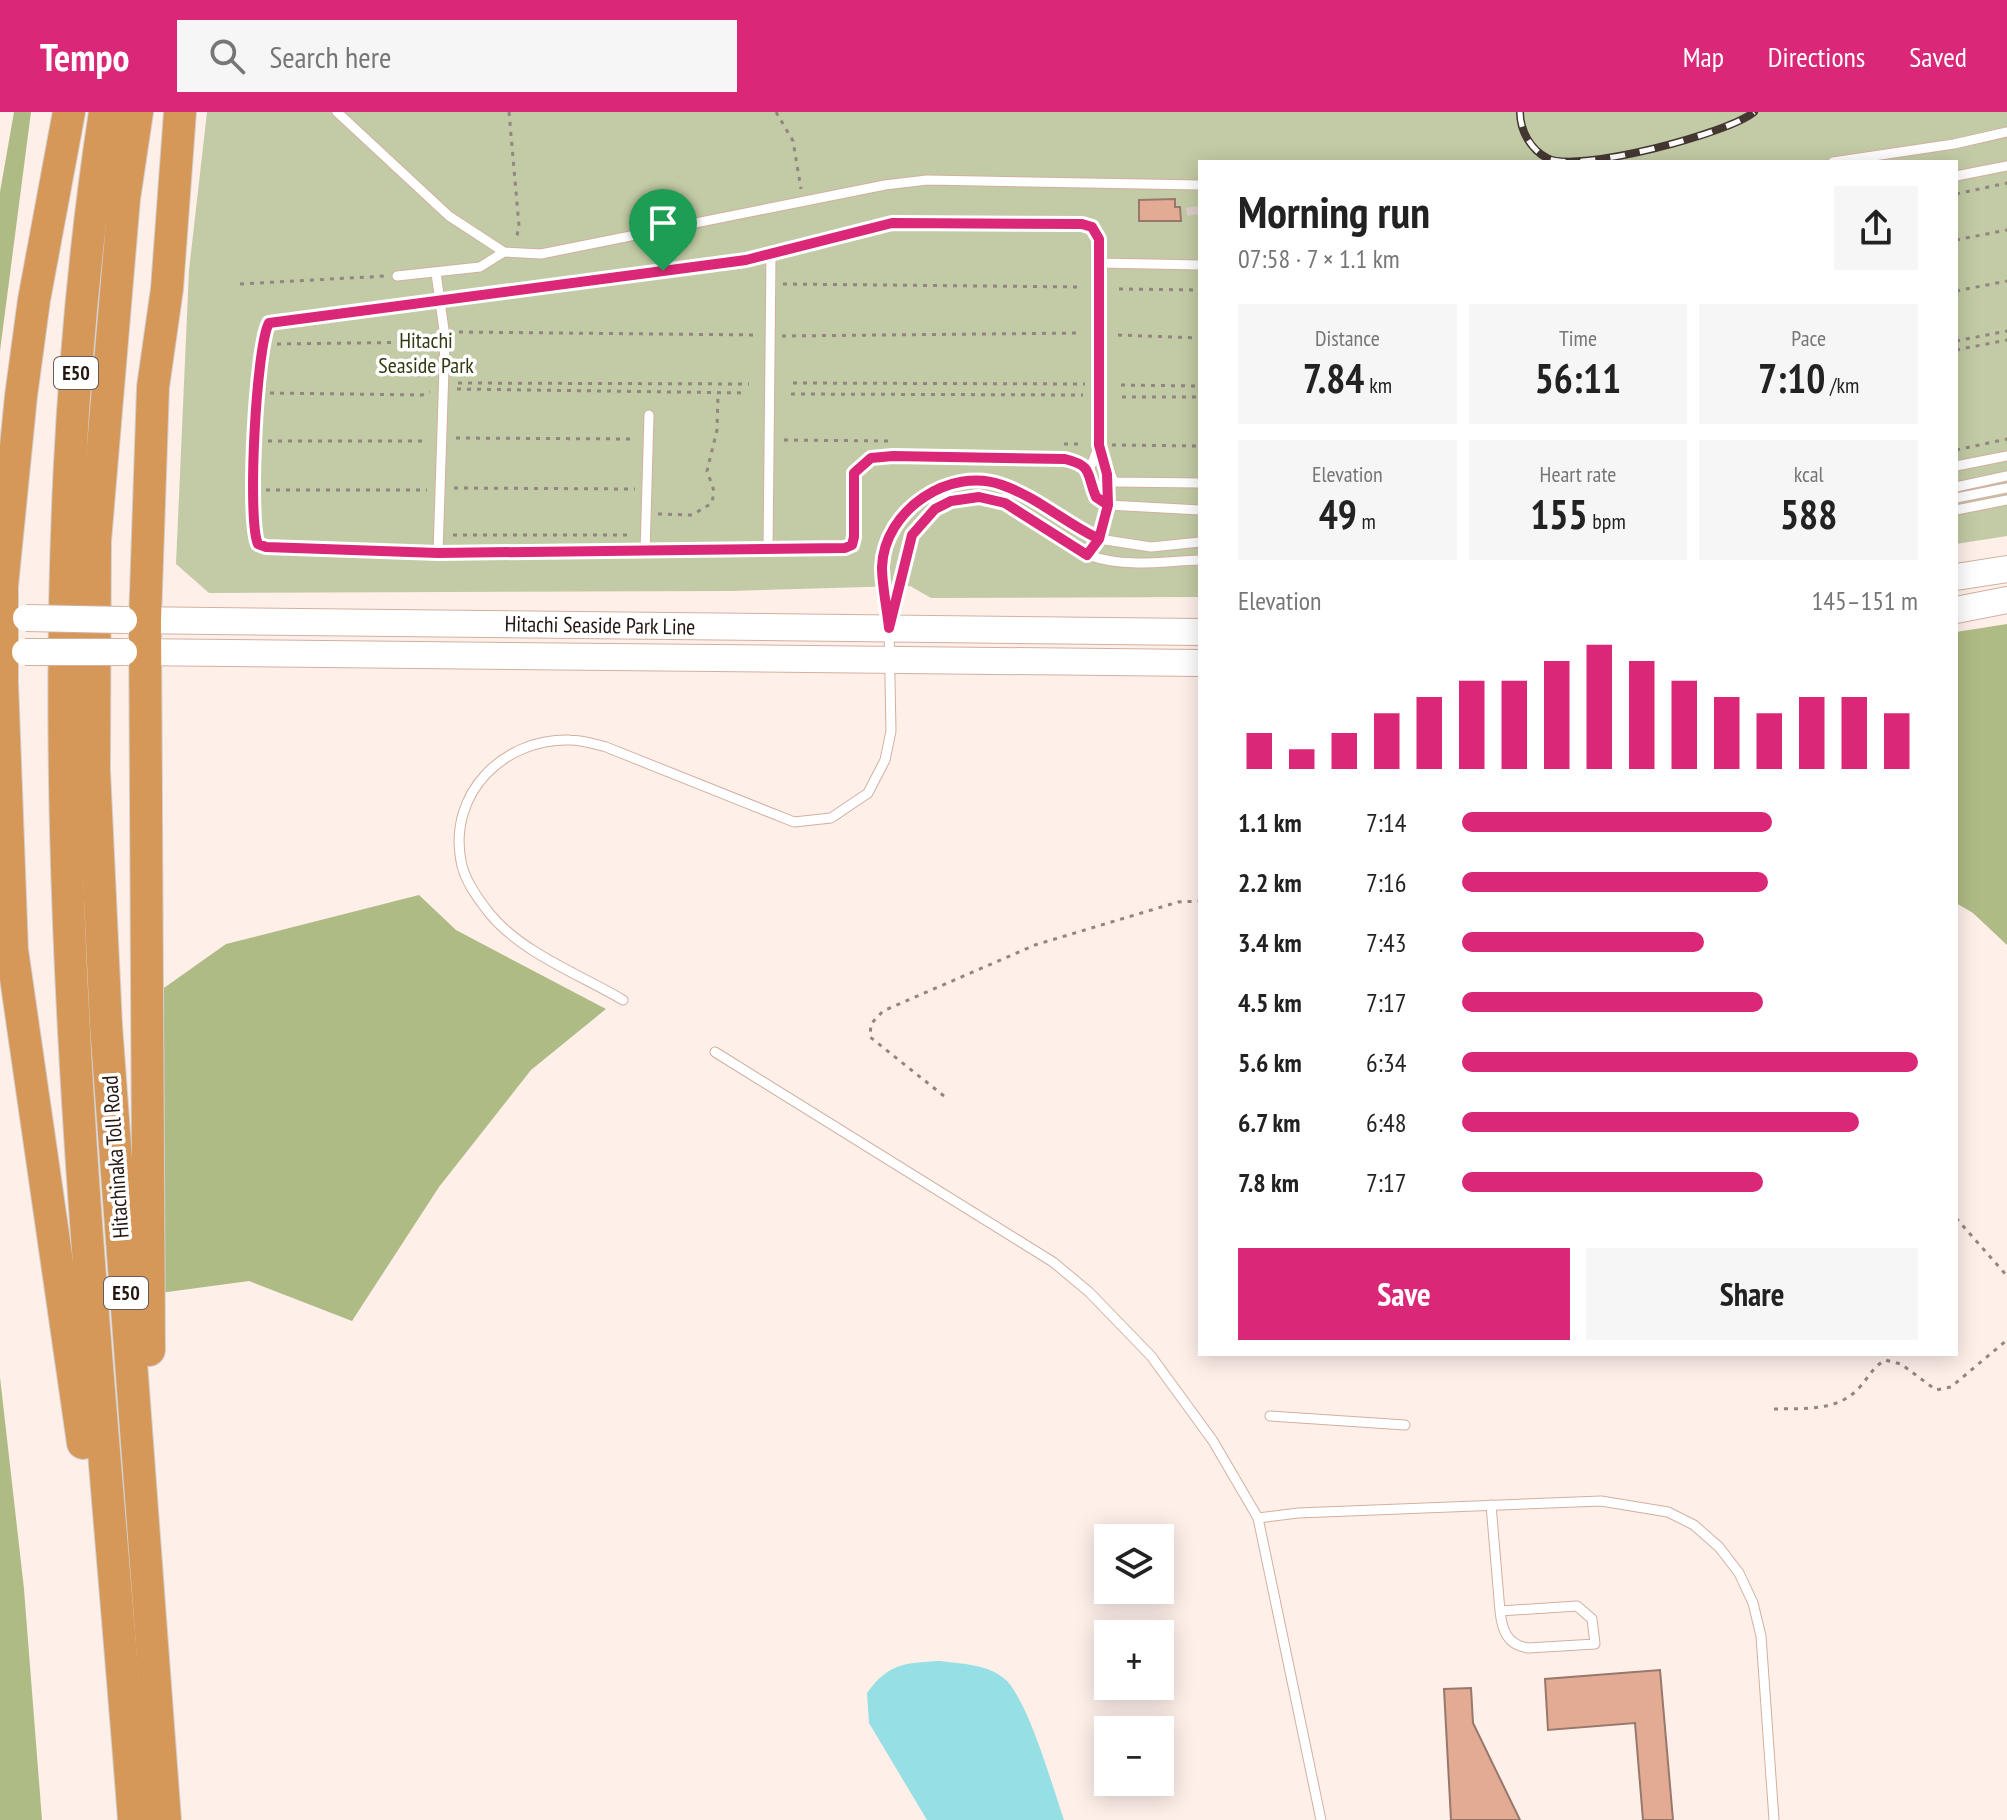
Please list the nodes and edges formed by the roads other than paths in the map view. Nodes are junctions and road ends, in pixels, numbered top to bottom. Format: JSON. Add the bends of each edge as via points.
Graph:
{"nodes":[{"id":1,"x":69,"y":112,"type":"edge"},
{"id":2,"x":105,"y":112,"type":"edge"},
{"id":3,"x":137,"y":112,"type":"edge"},
{"id":4,"x":180,"y":112,"type":"edge"},
{"id":5,"x":337,"y":112,"type":"edge"},
{"id":6,"x":2007,"y":132,"type":"edge"},
{"id":7,"x":1846,"y":160,"type":"edge"},
{"id":8,"x":2007,"y":166,"type":"edge"},
{"id":9,"x":1958,"y":176,"type":"edge"},
{"id":10,"x":1198,"y":185,"type":"edge"},
{"id":11,"x":509,"y":253,"type":"junction"},
{"id":12,"x":771,"y":255,"type":"junction"},
{"id":13,"x":1100,"y":263,"type":"junction"},
{"id":14,"x":1198,"y":265,"type":"edge"},
{"id":15,"x":436,"y":273,"type":"junction"},
{"id":16,"x":397,"y":276,"type":"road end"},
{"id":17,"x":438,"y":303,"type":"junction"},
{"id":18,"x":649,"y":415,"type":"dead end"},
{"id":19,"x":1099,"y":445,"type":"junction"},
{"id":20,"x":2007,"y":456,"type":"edge"},
{"id":21,"x":1958,"y":466,"type":"edge"},
{"id":22,"x":1089,"y":471,"type":"junction"},
{"id":23,"x":1107,"y":474,"type":"junction"},
{"id":24,"x":2007,"y":476,"type":"edge"},
{"id":25,"x":1198,"y":483,"type":"edge"},
{"id":26,"x":1958,"y":487,"type":"edge"},
{"id":27,"x":2007,"y":488,"type":"edge"},
{"id":28,"x":1958,"y":498,"type":"edge"},
{"id":29,"x":2007,"y":500,"type":"edge"},
{"id":30,"x":1108,"y":505,"type":"junction"},
{"id":31,"x":1198,"y":510,"type":"edge"},
{"id":32,"x":1958,"y":510,"type":"edge"},
{"id":33,"x":1099,"y":539,"type":"junction"},
{"id":34,"x":1198,"y":542,"type":"edge"},
{"id":35,"x":768,"y":550,"type":"junction"},
{"id":36,"x":438,"y":553,"type":"junction"},
{"id":37,"x":645,"y":553,"type":"junction"},
{"id":38,"x":1087,"y":555,"type":"junction"},
{"id":39,"x":1198,"y":560,"type":"edge"},
{"id":40,"x":2007,"y":569,"type":"edge"},
{"id":41,"x":1958,"y":577,"type":"edge"},
{"id":42,"x":2007,"y":600,"type":"edge"},
{"id":43,"x":1958,"y":610,"type":"edge"},
{"id":44,"x":9,"y":617,"type":"edge"},
{"id":45,"x":134,"y":620,"type":"junction"},
{"id":46,"x":889,"y":628,"type":"junction"},
{"id":47,"x":1198,"y":632,"type":"edge"},
{"id":48,"x":79,"y":636,"type":"junction"},
{"id":49,"x":9,"y":652,"type":"edge"},
{"id":50,"x":134,"y":652,"type":"junction"},
{"id":51,"x":890,"y":660,"type":"junction"},
{"id":52,"x":1198,"y":663,"type":"edge"},
{"id":53,"x":623,"y":1000,"type":"dead end"},
{"id":54,"x":715,"y":1052,"type":"dead end"},
{"id":55,"x":1270,"y":1416,"type":"dead end"},
{"id":56,"x":1405,"y":1425,"type":"dead end"},
{"id":57,"x":1491,"y":1505,"type":"junction"},
{"id":58,"x":1258,"y":1518,"type":"junction"},
{"id":59,"x":1500,"y":1611,"type":"junction"},
{"id":60,"x":124,"y":1679,"type":"junction"},
{"id":61,"x":155,"y":1697,"type":"junction"},
{"id":62,"x":134,"y":1820,"type":"edge"},
{"id":63,"x":165,"y":1820,"type":"edge"},
{"id":64,"x":1321,"y":1820,"type":"edge"},
{"id":65,"x":1774,"y":1820,"type":"edge"}],
"edges":[{"from":1,"to":44,"type":"highway","via":[[34,300]]},
{"from":2,"to":48,"type":"highway","number":"E50","via":[[92,198],[65,539]]},
{"from":3,"to":48,"type":"highway","number":"E50","via":[[124,199],[95,541]]},
{"from":4,"to":45,"type":"highway"},
{"from":5,"to":11,"type":"lane","via":[[449,216]]},
{"from":6,"to":7,"type":"lane"},
{"from":8,"to":9,"type":"lane"},
{"from":10,"to":11,"type":"lane","via":[[927,180],[541,254]]},
{"from":11,"to":15,"type":"lane","via":[[480,267]]},
{"from":12,"to":13,"type":"lane","via":[[892,223],[1082,224],[1092,227],[1099,239]]},
{"from":12,"to":17,"type":"lane"},
{"from":12,"to":35,"type":"lane"},
{"from":13,"to":14,"type":"lane"},
{"from":13,"to":19,"type":"lane"},
{"from":15,"to":16,"type":"lane"},
{"from":15,"to":17,"type":"lane"},
{"from":17,"to":36,"type":"lane","via":[[445,337]]},
{"from":17,"to":36,"type":"lane","via":[[269,323],[261,344],[252,523],[258,544],[266,547]]},
{"from":18,"to":37,"type":"lane"},
{"from":19,"to":22,"type":"lane"},
{"from":19,"to":23,"type":"lane"},
{"from":20,"to":21,"type":"lane"},
{"from":22,"to":30,"type":"lane","via":[[1096,497]]},
{"from":22,"to":35,"type":"lane","via":[[1065,459],[871,458],[854,473],[852,545]]},
{"from":23,"to":25,"type":"lane","via":[[1119,483]]},
{"from":23,"to":30,"type":"lane"},
{"from":24,"to":26,"type":"lane"},
{"from":27,"to":28,"type":"lane"},
{"from":29,"to":32,"type":"lane"},
{"from":30,"to":31,"type":"lane"},
{"from":30,"to":33,"type":"lane"},
{"from":33,"to":34,"type":"lane","via":[[1151,547]]},
{"from":33,"to":38,"type":"lane"},
{"from":33,"to":46,"type":"lane","via":[[999,483],[971,479],[944,486],[912,506],[886,546],[882,566]]},
{"from":35,"to":37,"type":"lane"},
{"from":36,"to":37,"type":"lane"},
{"from":38,"to":39,"type":"lane","via":[[1130,564]]},
{"from":38,"to":46,"type":"lane","via":[[1005,503],[979,497],[951,501],[935,509],[912,535]]},
{"from":40,"to":41,"type":"main road"},
{"from":42,"to":43,"type":"main road"},
{"from":44,"to":45,"type":"main road","name":"Hitachi Seaside Park Line","bridge":true},
{"from":44,"to":49,"type":"highway"},
{"from":45,"to":46,"type":"main road","name":"Hitachi Seaside Park Line"},
{"from":45,"to":50,"type":"highway"},
{"from":46,"to":47,"type":"main road","name":"Hitachi Seaside Park Line"},
{"from":46,"to":51,"type":"lane"},
{"from":48,"to":60,"type":"highway","name":"Hitachinaka Toll Road","number":"E50","via":[[67,889],[90,1315]]},
{"from":48,"to":61,"type":"highway","name":"Hitachinaka Toll Road","number":"E50"},
{"from":49,"to":50,"type":"main road","name":"Hitachi Seaside Park Line","bridge":true},
{"from":49,"to":60,"type":"highway","via":[[12,950],[96,1535]]},
{"from":50,"to":51,"type":"main road","name":"Hitachi Seaside Park Line"},
{"from":50,"to":61,"type":"highway"},
{"from":51,"to":52,"type":"main road","name":"Hitachi Seaside Park Line"},
{"from":51,"to":53,"type":"lane","via":[[891,731],[885,760],[868,793],[831,818],[794,822],[574,739],[517,749],[482,777],[461,821],[461,863],[468,882],[493,917],[517,937]]},
{"from":54,"to":58,"type":"lane","via":[[1014,1236],[1089,1292],[1175,1386]]},
{"from":55,"to":56,"type":"lane"},
{"from":57,"to":58,"type":"lane"},
{"from":57,"to":59,"type":"lane"},
{"from":57,"to":65,"type":"lane","via":[[1635,1504],[1694,1525],[1719,1547],[1739,1573],[1761,1636]]},
{"from":58,"to":64,"type":"lane"},
{"from":59,"to":59,"type":"lane","via":[[1577,1606],[1592,1619],[1595,1644],[1518,1647],[1503,1630]]},
{"from":60,"to":62,"type":"highway","name":"Hitachinaka Toll Road","number":"E50"},
{"from":61,"to":63,"type":"highway","name":"Hitachinaka Toll Road","number":"E50"}]}
